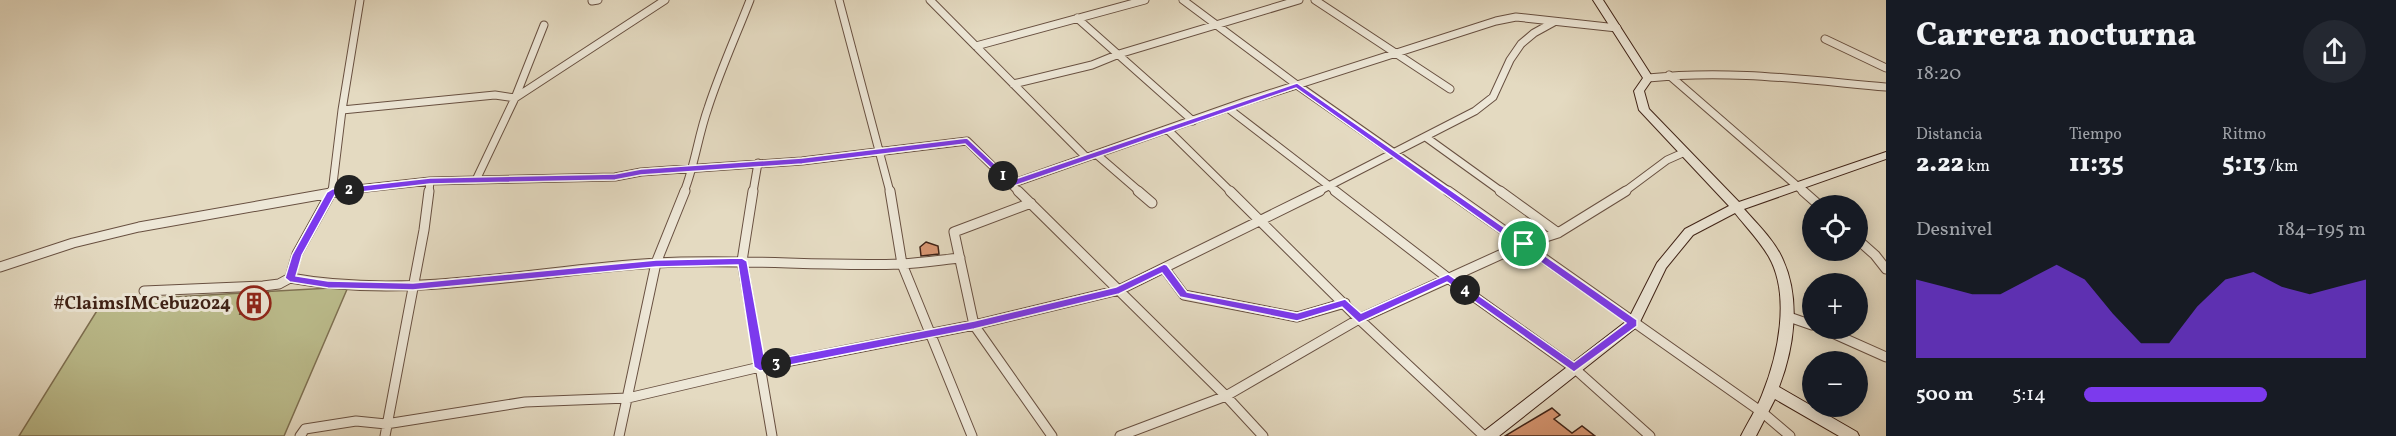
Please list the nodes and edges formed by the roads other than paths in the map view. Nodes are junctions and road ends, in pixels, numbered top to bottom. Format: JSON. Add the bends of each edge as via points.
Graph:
{"nodes":[{"id":1,"x":360,"y":0,"type":"edge"},
{"id":2,"x":665,"y":0,"type":"edge"},
{"id":3,"x":750,"y":0,"type":"edge"},
{"id":4,"x":839,"y":0,"type":"edge"},
{"id":5,"x":930,"y":0,"type":"edge"},
{"id":6,"x":1145,"y":0,"type":"edge"},
{"id":7,"x":1183,"y":0,"type":"edge"},
{"id":8,"x":1299,"y":0,"type":"edge"},
{"id":9,"x":1315,"y":0,"type":"edge"},
{"id":10,"x":1598,"y":0,"type":"edge"},
{"id":11,"x":1077,"y":18,"type":"junction"},
{"id":12,"x":1554,"y":22,"type":"junction"},
{"id":13,"x":544,"y":25,"type":"dead end"},
{"id":14,"x":1217,"y":25,"type":"junction"},
{"id":15,"x":1617,"y":28,"type":"junction"},
{"id":16,"x":1825,"y":39,"type":"dead end"},
{"id":17,"x":976,"y":46,"type":"junction"},
{"id":18,"x":1398,"y":53,"type":"junction"},
{"id":19,"x":1119,"y":54,"type":"junction"},
{"id":20,"x":1886,"y":68,"type":"edge"},
{"id":21,"x":1669,"y":75,"type":"junction"},
{"id":22,"x":1648,"y":78,"type":"junction"},
{"id":23,"x":1013,"y":84,"type":"junction"},
{"id":24,"x":1297,"y":85,"type":"junction"},
{"id":25,"x":1886,"y":87,"type":"edge"},
{"id":26,"x":1450,"y":89,"type":"dead end"},
{"id":27,"x":515,"y":98,"type":"junction"},
{"id":28,"x":1229,"y":109,"type":"junction"},
{"id":29,"x":342,"y":110,"type":"junction"},
{"id":30,"x":1193,"y":121,"type":"junction"},
{"id":31,"x":1168,"y":130,"type":"junction"},
{"id":32,"x":1427,"y":138,"type":"junction"},
{"id":33,"x":880,"y":152,"type":"junction"},
{"id":34,"x":1685,"y":152,"type":"junction"},
{"id":35,"x":1096,"y":154,"type":"junction"},
{"id":36,"x":1395,"y":154,"type":"junction"},
{"id":37,"x":1886,"y":155,"type":"edge"},
{"id":38,"x":1086,"y":157,"type":"junction"},
{"id":39,"x":759,"y":163,"type":"junction"},
{"id":40,"x":694,"y":168,"type":"junction"},
{"id":41,"x":476,"y":180,"type":"junction"},
{"id":42,"x":430,"y":181,"type":"junction"},
{"id":43,"x":1011,"y":184,"type":"junction"},
{"id":44,"x":1797,"y":185,"type":"junction"},
{"id":45,"x":1327,"y":186,"type":"junction"},
{"id":46,"x":332,"y":192,"type":"junction"},
{"id":47,"x":1808,"y":195,"type":"edge"},
{"id":48,"x":1030,"y":203,"type":"junction"},
{"id":49,"x":1152,"y":203,"type":"dead end"},
{"id":50,"x":1737,"y":207,"type":"junction"},
{"id":51,"x":1261,"y":220,"type":"junction"},
{"id":52,"x":1558,"y":233,"type":"junction"},
{"id":53,"x":1524,"y":244,"type":"junction"},
{"id":54,"x":1868,"y":249,"type":"edge"},
{"id":55,"x":960,"y":258,"type":"junction"},
{"id":56,"x":742,"y":261,"type":"junction"},
{"id":57,"x":656,"y":263,"type":"junction"},
{"id":58,"x":902,"y":264,"type":"junction"},
{"id":59,"x":0,"y":267,"type":"edge"},
{"id":60,"x":1164,"y":268,"type":"junction"},
{"id":61,"x":1886,"y":269,"type":"edge"},
{"id":62,"x":290,"y":278,"type":"junction"},
{"id":63,"x":1448,"y":278,"type":"junction"},
{"id":64,"x":413,"y":286,"type":"junction"},
{"id":65,"x":1119,"y":290,"type":"junction"},
{"id":66,"x":144,"y":291,"type":"dead end"},
{"id":67,"x":1345,"y":303,"type":"junction"},
{"id":68,"x":1786,"y":316,"type":"junction"},
{"id":69,"x":1359,"y":319,"type":"junction"},
{"id":70,"x":1802,"y":322,"type":"edge"},
{"id":71,"x":1634,"y":323,"type":"junction"},
{"id":72,"x":974,"y":325,"type":"junction"},
{"id":73,"x":930,"y":332,"type":"junction"},
{"id":74,"x":1846,"y":339,"type":"edge"},
{"id":75,"x":1886,"y":357,"type":"edge"},
{"id":76,"x":760,"y":367,"type":"junction"},
{"id":77,"x":1574,"y":368,"type":"junction"},
{"id":78,"x":1772,"y":390,"type":"junction"},
{"id":79,"x":1226,"y":396,"type":"junction"},
{"id":80,"x":628,"y":398,"type":"junction"},
{"id":81,"x":1762,"y":413,"type":"junction"},
{"id":82,"x":386,"y":424,"type":"junction"},
{"id":83,"x":300,"y":436,"type":"edge"},
{"id":84,"x":385,"y":436,"type":"edge"},
{"id":85,"x":619,"y":436,"type":"edge"},
{"id":86,"x":772,"y":436,"type":"edge"},
{"id":87,"x":972,"y":436,"type":"edge"},
{"id":88,"x":1052,"y":436,"type":"edge"},
{"id":89,"x":1120,"y":436,"type":"edge"},
{"id":90,"x":1263,"y":436,"type":"edge"},
{"id":91,"x":1486,"y":436,"type":"edge"},
{"id":92,"x":1650,"y":436,"type":"edge"},
{"id":93,"x":1748,"y":436,"type":"edge"},
{"id":94,"x":1790,"y":436,"type":"edge"},
{"id":95,"x":1852,"y":436,"type":"edge"}],
"edges":[{"from":1,"to":29,"type":"street"},
{"from":2,"to":27,"type":"street"},
{"from":3,"to":40,"type":"street","via":[[708,108]]},
{"from":4,"to":33,"type":"street"},
{"from":5,"to":17,"type":"street"},
{"from":6,"to":11,"type":"street"},
{"from":7,"to":14,"type":"street"},
{"from":8,"to":14,"type":"street"},
{"from":9,"to":18,"type":"street"},
{"from":10,"to":15,"type":"street"},
{"from":11,"to":17,"type":"street"},
{"from":11,"to":19,"type":"street"},
{"from":12,"to":15,"type":"street"},
{"from":12,"to":18,"type":"street","via":[[1516,17]]},
{"from":12,"to":32,"type":"street","via":[[1521,44],[1492,97],[1481,108]]},
{"from":13,"to":27,"type":"street"},
{"from":14,"to":19,"type":"street"},
{"from":14,"to":24,"type":"street"},
{"from":15,"to":22,"type":"street"},
{"from":16,"to":20,"type":"street"},
{"from":17,"to":23,"type":"street"},
{"from":18,"to":24,"type":"street"},
{"from":18,"to":26,"type":"street"},
{"from":19,"to":23,"type":"street","via":[[1092,65]]},
{"from":19,"to":30,"type":"street"},
{"from":21,"to":22,"type":"street"},
{"from":21,"to":25,"type":"street","via":[[1732,75]]},
{"from":21,"to":44,"type":"street"},
{"from":22,"to":34,"type":"street","via":[[1639,91],[1644,110]]},
{"from":23,"to":38,"type":"street"},
{"from":24,"to":28,"type":"street"},
{"from":24,"to":36,"type":"street"},
{"from":27,"to":29,"type":"street","via":[[495,95]]},
{"from":27,"to":41,"type":"street"},
{"from":28,"to":30,"type":"street"},
{"from":28,"to":45,"type":"street"},
{"from":29,"to":46,"type":"street"},
{"from":30,"to":31,"type":"street"},
{"from":31,"to":35,"type":"street"},
{"from":31,"to":51,"type":"street"},
{"from":32,"to":36,"type":"street"},
{"from":32,"to":52,"type":"street"},
{"from":33,"to":39,"type":"street"},
{"from":33,"to":43,"type":"street","via":[[967,141]]},
{"from":33,"to":58,"type":"street"},
{"from":34,"to":50,"type":"street"},
{"from":34,"to":52,"type":"street","via":[[1666,160],[1614,200]]},
{"from":35,"to":38,"type":"street"},
{"from":35,"to":49,"type":"street"},
{"from":36,"to":45,"type":"street"},
{"from":36,"to":53,"type":"street"},
{"from":37,"to":44,"type":"street"},
{"from":38,"to":43,"type":"street"},
{"from":39,"to":40,"type":"street"},
{"from":39,"to":56,"type":"street"},
{"from":40,"to":41,"type":"street","via":[[615,177]]},
{"from":40,"to":57,"type":"street"},
{"from":41,"to":42,"type":"street"},
{"from":42,"to":46,"type":"street"},
{"from":42,"to":64,"type":"street"},
{"from":43,"to":48,"type":"street"},
{"from":44,"to":47,"type":"street"},
{"from":44,"to":50,"type":"street"},
{"from":45,"to":51,"type":"street"},
{"from":45,"to":63,"type":"street"},
{"from":46,"to":59,"type":"street","via":[[139,227]]},
{"from":46,"to":62,"type":"street","via":[[297,255]]},
{"from":48,"to":55,"type":"street","via":[[954,232]]},
{"from":48,"to":65,"type":"street"},
{"from":50,"to":68,"type":"street","via":[[1779,263],[1787,297]]},
{"from":50,"to":71,"type":"street","via":[[1689,232],[1661,266]]},
{"from":51,"to":60,"type":"street"},
{"from":51,"to":67,"type":"street"},
{"from":52,"to":53,"type":"street"},
{"from":53,"to":63,"type":"street"},
{"from":53,"to":71,"type":"street"},
{"from":54,"to":61,"type":"street"},
{"from":55,"to":58,"type":"street"},
{"from":55,"to":72,"type":"street"},
{"from":56,"to":57,"type":"street"},
{"from":56,"to":58,"type":"street"},
{"from":56,"to":76,"type":"street"},
{"from":57,"to":64,"type":"street"},
{"from":57,"to":80,"type":"street"},
{"from":58,"to":73,"type":"street"},
{"from":60,"to":65,"type":"street"},
{"from":60,"to":67,"type":"street","via":[[1184,295],[1297,317]]},
{"from":62,"to":64,"type":"street","via":[[328,285]]},
{"from":62,"to":66,"type":"street","via":[[263,286]]},
{"from":63,"to":69,"type":"street"},
{"from":63,"to":77,"type":"street"},
{"from":64,"to":82,"type":"street"},
{"from":65,"to":72,"type":"street"},
{"from":65,"to":79,"type":"street"},
{"from":67,"to":69,"type":"street"},
{"from":68,"to":70,"type":"street"},
{"from":68,"to":78,"type":"street","via":[[1783,360]]},
{"from":69,"to":79,"type":"street"},
{"from":69,"to":91,"type":"street"},
{"from":71,"to":77,"type":"street"},
{"from":71,"to":81,"type":"street"},
{"from":72,"to":73,"type":"street"},
{"from":72,"to":88,"type":"street"},
{"from":73,"to":76,"type":"street"},
{"from":73,"to":87,"type":"street"},
{"from":74,"to":75,"type":"street"},
{"from":76,"to":80,"type":"street"},
{"from":76,"to":86,"type":"street"},
{"from":77,"to":91,"type":"street"},
{"from":77,"to":92,"type":"street"},
{"from":78,"to":81,"type":"street"},
{"from":78,"to":95,"type":"street"},
{"from":79,"to":89,"type":"street"},
{"from":79,"to":90,"type":"street"},
{"from":80,"to":82,"type":"street","via":[[525,402]]},
{"from":80,"to":85,"type":"street"},
{"from":81,"to":93,"type":"street"},
{"from":81,"to":94,"type":"street"},
{"from":82,"to":83,"type":"street","via":[[374,419],[351,422],[304,429]]},
{"from":82,"to":84,"type":"street"}]}
